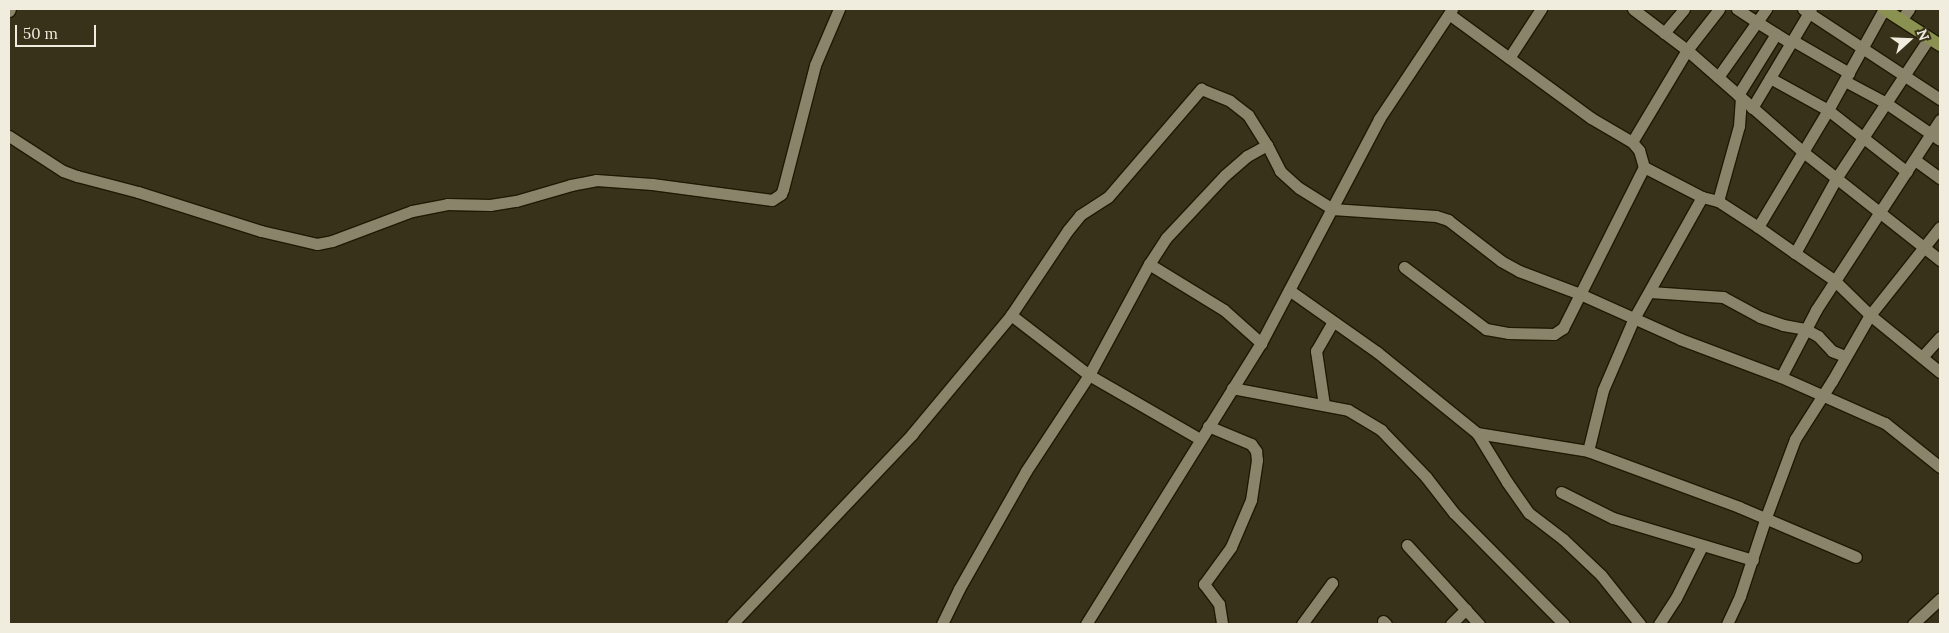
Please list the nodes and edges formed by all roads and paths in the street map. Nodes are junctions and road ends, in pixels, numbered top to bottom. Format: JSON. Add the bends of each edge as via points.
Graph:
{"nodes":[{"id":1,"x":839,"y":9,"type":"edge"},
{"id":2,"x":1542,"y":9,"type":"edge"},
{"id":3,"x":1633,"y":9,"type":"edge"},
{"id":4,"x":1684,"y":9,"type":"edge"},
{"id":5,"x":1718,"y":9,"type":"edge"},
{"id":6,"x":1737,"y":9,"type":"edge"},
{"id":7,"x":1766,"y":9,"type":"edge"},
{"id":8,"x":1884,"y":9,"type":"edge"},
{"id":9,"x":1909,"y":9,"type":"edge"},
{"id":10,"x":1807,"y":10,"type":"edge"},
{"id":11,"x":1451,"y":11,"type":"edge"},
{"id":12,"x":1901,"y":20,"type":"junction"},
{"id":13,"x":1756,"y":22,"type":"junction"},
{"id":14,"x":1664,"y":33,"type":"junction"},
{"id":15,"x":1776,"y":34,"type":"junction"},
{"id":16,"x":1935,"y":41,"type":"edge"},
{"id":17,"x":1791,"y":42,"type":"junction"},
{"id":18,"x":1862,"y":48,"type":"junction"},
{"id":19,"x":1687,"y":50,"type":"junction"},
{"id":20,"x":1509,"y":58,"type":"junction"},
{"id":21,"x":1906,"y":76,"type":"junction"},
{"id":22,"x":1718,"y":77,"type":"junction"},
{"id":23,"x":1847,"y":77,"type":"junction"},
{"id":24,"x":1770,"y":78,"type":"junction"},
{"id":25,"x":1740,"y":96,"type":"junction"},
{"id":26,"x":1940,"y":99,"type":"edge"},
{"id":27,"x":1886,"y":103,"type":"junction"},
{"id":28,"x":1752,"y":108,"type":"junction"},
{"id":29,"x":1828,"y":110,"type":"junction"},
{"id":30,"x":1940,"y":120,"type":"edge"},
{"id":31,"x":9,"y":136,"type":"edge"},
{"id":32,"x":1863,"y":136,"type":"junction"},
{"id":33,"x":1936,"y":137,"type":"edge"},
{"id":34,"x":1632,"y":142,"type":"junction"},
{"id":35,"x":1268,"y":145,"type":"junction"},
{"id":36,"x":1802,"y":151,"type":"junction"},
{"id":37,"x":1915,"y":160,"type":"junction"},
{"id":38,"x":1644,"y":167,"type":"junction"},
{"id":39,"x":1907,"y":172,"type":"junction"},
{"id":40,"x":1837,"y":177,"type":"junction"},
{"id":41,"x":1940,"y":178,"type":"edge"},
{"id":42,"x":1702,"y":197,"type":"junction"},
{"id":43,"x":1718,"y":201,"type":"junction"},
{"id":44,"x":1332,"y":209,"type":"junction"},
{"id":45,"x":1881,"y":213,"type":"junction"},
{"id":46,"x":1940,"y":227,"type":"edge"},
{"id":47,"x":1758,"y":228,"type":"junction"},
{"id":48,"x":1925,"y":248,"type":"junction"},
{"id":49,"x":1795,"y":252,"type":"junction"},
{"id":50,"x":1940,"y":260,"type":"edge"},
{"id":51,"x":1149,"y":264,"type":"junction"},
{"id":52,"x":1404,"y":267,"type":"dead end"},
{"id":53,"x":1834,"y":280,"type":"junction"},
{"id":54,"x":1289,"y":290,"type":"junction"},
{"id":55,"x":1650,"y":292,"type":"junction"},
{"id":56,"x":1580,"y":294,"type":"junction"},
{"id":57,"x":1011,"y":315,"type":"junction"},
{"id":58,"x":1870,"y":315,"type":"junction"},
{"id":59,"x":1634,"y":318,"type":"junction"},
{"id":60,"x":1333,"y":322,"type":"junction"},
{"id":61,"x":1805,"y":329,"type":"junction"},
{"id":62,"x":1940,"y":337,"type":"edge"},
{"id":63,"x":1261,"y":343,"type":"junction"},
{"id":64,"x":1845,"y":356,"type":"junction"},
{"id":65,"x":1922,"y":358,"type":"junction"},
{"id":66,"x":1940,"y":372,"type":"edge"},
{"id":67,"x":1089,"y":375,"type":"junction"},
{"id":68,"x":1781,"y":377,"type":"junction"},
{"id":69,"x":1232,"y":388,"type":"junction"},
{"id":70,"x":1824,"y":395,"type":"junction"},
{"id":71,"x":1324,"y":405,"type":"junction"},
{"id":72,"x":1208,"y":426,"type":"junction"},
{"id":73,"x":1477,"y":433,"type":"junction"},
{"id":74,"x":1200,"y":439,"type":"junction"},
{"id":75,"x":1588,"y":451,"type":"junction"},
{"id":76,"x":1940,"y":467,"type":"edge"},
{"id":77,"x":1561,"y":492,"type":"dead end"},
{"id":78,"x":1766,"y":517,"type":"junction"},
{"id":79,"x":1406,"y":546,"type":"dead end"},
{"id":80,"x":1702,"y":546,"type":"junction"},
{"id":81,"x":1856,"y":557,"type":"dead end"},
{"id":82,"x":1753,"y":560,"type":"junction"},
{"id":83,"x":1332,"y":583,"type":"dead end"},
{"id":84,"x":1940,"y":599,"type":"edge"},
{"id":85,"x":1466,"y":609,"type":"junction"},
{"id":86,"x":732,"y":624,"type":"edge"},
{"id":87,"x":942,"y":624,"type":"edge"},
{"id":88,"x":1086,"y":624,"type":"edge"},
{"id":89,"x":1222,"y":624,"type":"edge"},
{"id":90,"x":1302,"y":624,"type":"edge"},
{"id":91,"x":1451,"y":624,"type":"edge"},
{"id":92,"x":1479,"y":624,"type":"edge"},
{"id":93,"x":1564,"y":624,"type":"edge"},
{"id":94,"x":1640,"y":624,"type":"edge"},
{"id":95,"x":1659,"y":624,"type":"edge"},
{"id":96,"x":1728,"y":624,"type":"edge"},
{"id":97,"x":1913,"y":624,"type":"edge"}],
"edges":[{"from":1,"to":31,"type":"street","via":[[815,64],[783,189],[772,200],[596,180],[516,201],[490,205],[447,204],[412,211],[316,244],[261,231],[78,176]]},
{"from":2,"to":20,"type":"street"},
{"from":3,"to":14,"type":"street"},
{"from":4,"to":14,"type":"street"},
{"from":5,"to":19,"type":"street"},
{"from":6,"to":13,"type":"street"},
{"from":7,"to":13,"type":"street"},
{"from":8,"to":12,"type":"street"},
{"from":8,"to":18,"type":"street"},
{"from":9,"to":12,"type":"street"},
{"from":10,"to":17,"type":"street"},
{"from":10,"to":18,"type":"street"},
{"from":11,"to":20,"type":"street"},
{"from":11,"to":44,"type":"street","via":[[1379,119]]},
{"from":12,"to":16,"type":"street"},
{"from":13,"to":15,"type":"street"},
{"from":13,"to":22,"type":"street"},
{"from":14,"to":19,"type":"street"},
{"from":15,"to":17,"type":"street"},
{"from":15,"to":25,"type":"street"},
{"from":16,"to":21,"type":"street"},
{"from":17,"to":23,"type":"street"},
{"from":17,"to":24,"type":"street"},
{"from":18,"to":21,"type":"street"},
{"from":18,"to":23,"type":"street"},
{"from":19,"to":22,"type":"street"},
{"from":19,"to":34,"type":"street"},
{"from":20,"to":34,"type":"street","via":[[1591,118]]},
{"from":21,"to":26,"type":"street"},
{"from":21,"to":27,"type":"street"},
{"from":22,"to":25,"type":"street"},
{"from":23,"to":27,"type":"street"},
{"from":23,"to":29,"type":"street"},
{"from":24,"to":28,"type":"street"},
{"from":24,"to":29,"type":"street"},
{"from":25,"to":28,"type":"street"},
{"from":25,"to":43,"type":"street","via":[[1739,126]]},
{"from":27,"to":32,"type":"street"},
{"from":27,"to":33,"type":"street"},
{"from":28,"to":36,"type":"street"},
{"from":29,"to":32,"type":"street"},
{"from":29,"to":36,"type":"street"},
{"from":30,"to":33,"type":"street"},
{"from":32,"to":39,"type":"street"},
{"from":32,"to":40,"type":"street"},
{"from":33,"to":37,"type":"street"},
{"from":34,"to":38,"type":"street","via":[[1639,150]]},
{"from":35,"to":44,"type":"street","via":[[1280,171],[1299,188]]},
{"from":35,"to":51,"type":"street","via":[[1247,156],[1225,175],[1166,238]]},
{"from":35,"to":57,"type":"street","via":[[1238,106],[1201,89],[1108,197],[1080,216],[1068,230]]},
{"from":36,"to":40,"type":"street"},
{"from":36,"to":47,"type":"street"},
{"from":37,"to":39,"type":"street"},
{"from":37,"to":41,"type":"street"},
{"from":38,"to":42,"type":"street"},
{"from":38,"to":56,"type":"street"},
{"from":39,"to":45,"type":"street"},
{"from":40,"to":45,"type":"street"},
{"from":40,"to":49,"type":"street"},
{"from":42,"to":43,"type":"street"},
{"from":42,"to":55,"type":"street"},
{"from":43,"to":47,"type":"street"},
{"from":44,"to":54,"type":"street"},
{"from":44,"to":56,"type":"street","via":[[1436,216],[1459,228],[1501,261]]},
{"from":45,"to":48,"type":"street"},
{"from":45,"to":53,"type":"street"},
{"from":46,"to":48,"type":"street"},
{"from":47,"to":49,"type":"street"},
{"from":48,"to":50,"type":"street"},
{"from":48,"to":58,"type":"street"},
{"from":49,"to":53,"type":"street"},
{"from":51,"to":63,"type":"street","via":[[1224,310]]},
{"from":51,"to":67,"type":"street"},
{"from":52,"to":56,"type":"street","via":[[1477,324],[1496,331],[1554,334],[1564,328]]},
{"from":53,"to":58,"type":"street"},
{"from":53,"to":61,"type":"street"},
{"from":54,"to":60,"type":"street"},
{"from":54,"to":63,"type":"street"},
{"from":55,"to":59,"type":"street"},
{"from":55,"to":61,"type":"street","via":[[1716,296],[1760,317]]},
{"from":56,"to":59,"type":"street"},
{"from":57,"to":67,"type":"street"},
{"from":57,"to":86,"type":"street","via":[[912,434]]},
{"from":58,"to":64,"type":"street"},
{"from":58,"to":65,"type":"street"},
{"from":59,"to":68,"type":"street"},
{"from":59,"to":75,"type":"street","via":[[1603,390]]},
{"from":60,"to":71,"type":"street","via":[[1316,350]]},
{"from":60,"to":73,"type":"street","via":[[1377,352]]},
{"from":61,"to":64,"type":"street","via":[[1818,336],[1832,352]]},
{"from":61,"to":68,"type":"street"},
{"from":62,"to":65,"type":"street"},
{"from":63,"to":69,"type":"street"},
{"from":64,"to":70,"type":"street"},
{"from":65,"to":66,"type":"street"},
{"from":67,"to":74,"type":"street"},
{"from":67,"to":87,"type":"street","via":[[1026,471],[958,589]]},
{"from":68,"to":70,"type":"street"},
{"from":69,"to":71,"type":"street"},
{"from":69,"to":72,"type":"street"},
{"from":70,"to":76,"type":"street","via":[[1890,426]]},
{"from":70,"to":78,"type":"street","via":[[1795,440]]},
{"from":71,"to":93,"type":"street","via":[[1348,410],[1381,430],[1426,477],[1454,513]]},
{"from":72,"to":74,"type":"street"},
{"from":72,"to":89,"type":"street","via":[[1251,444],[1257,460],[1251,500],[1231,547],[1204,584],[1220,604]]},
{"from":73,"to":75,"type":"street"},
{"from":73,"to":94,"type":"street","via":[[1529,513],[1601,575]]},
{"from":74,"to":88,"type":"street"},
{"from":75,"to":78,"type":"street"},
{"from":77,"to":80,"type":"street","via":[[1613,518]]},
{"from":78,"to":81,"type":"street"},
{"from":78,"to":82,"type":"street"},
{"from":79,"to":85,"type":"street"},
{"from":80,"to":82,"type":"street"},
{"from":80,"to":95,"type":"street"},
{"from":82,"to":96,"type":"street"},
{"from":83,"to":90,"type":"street"},
{"from":84,"to":97,"type":"street"},
{"from":85,"to":91,"type":"street"},
{"from":85,"to":92,"type":"street"}]}
